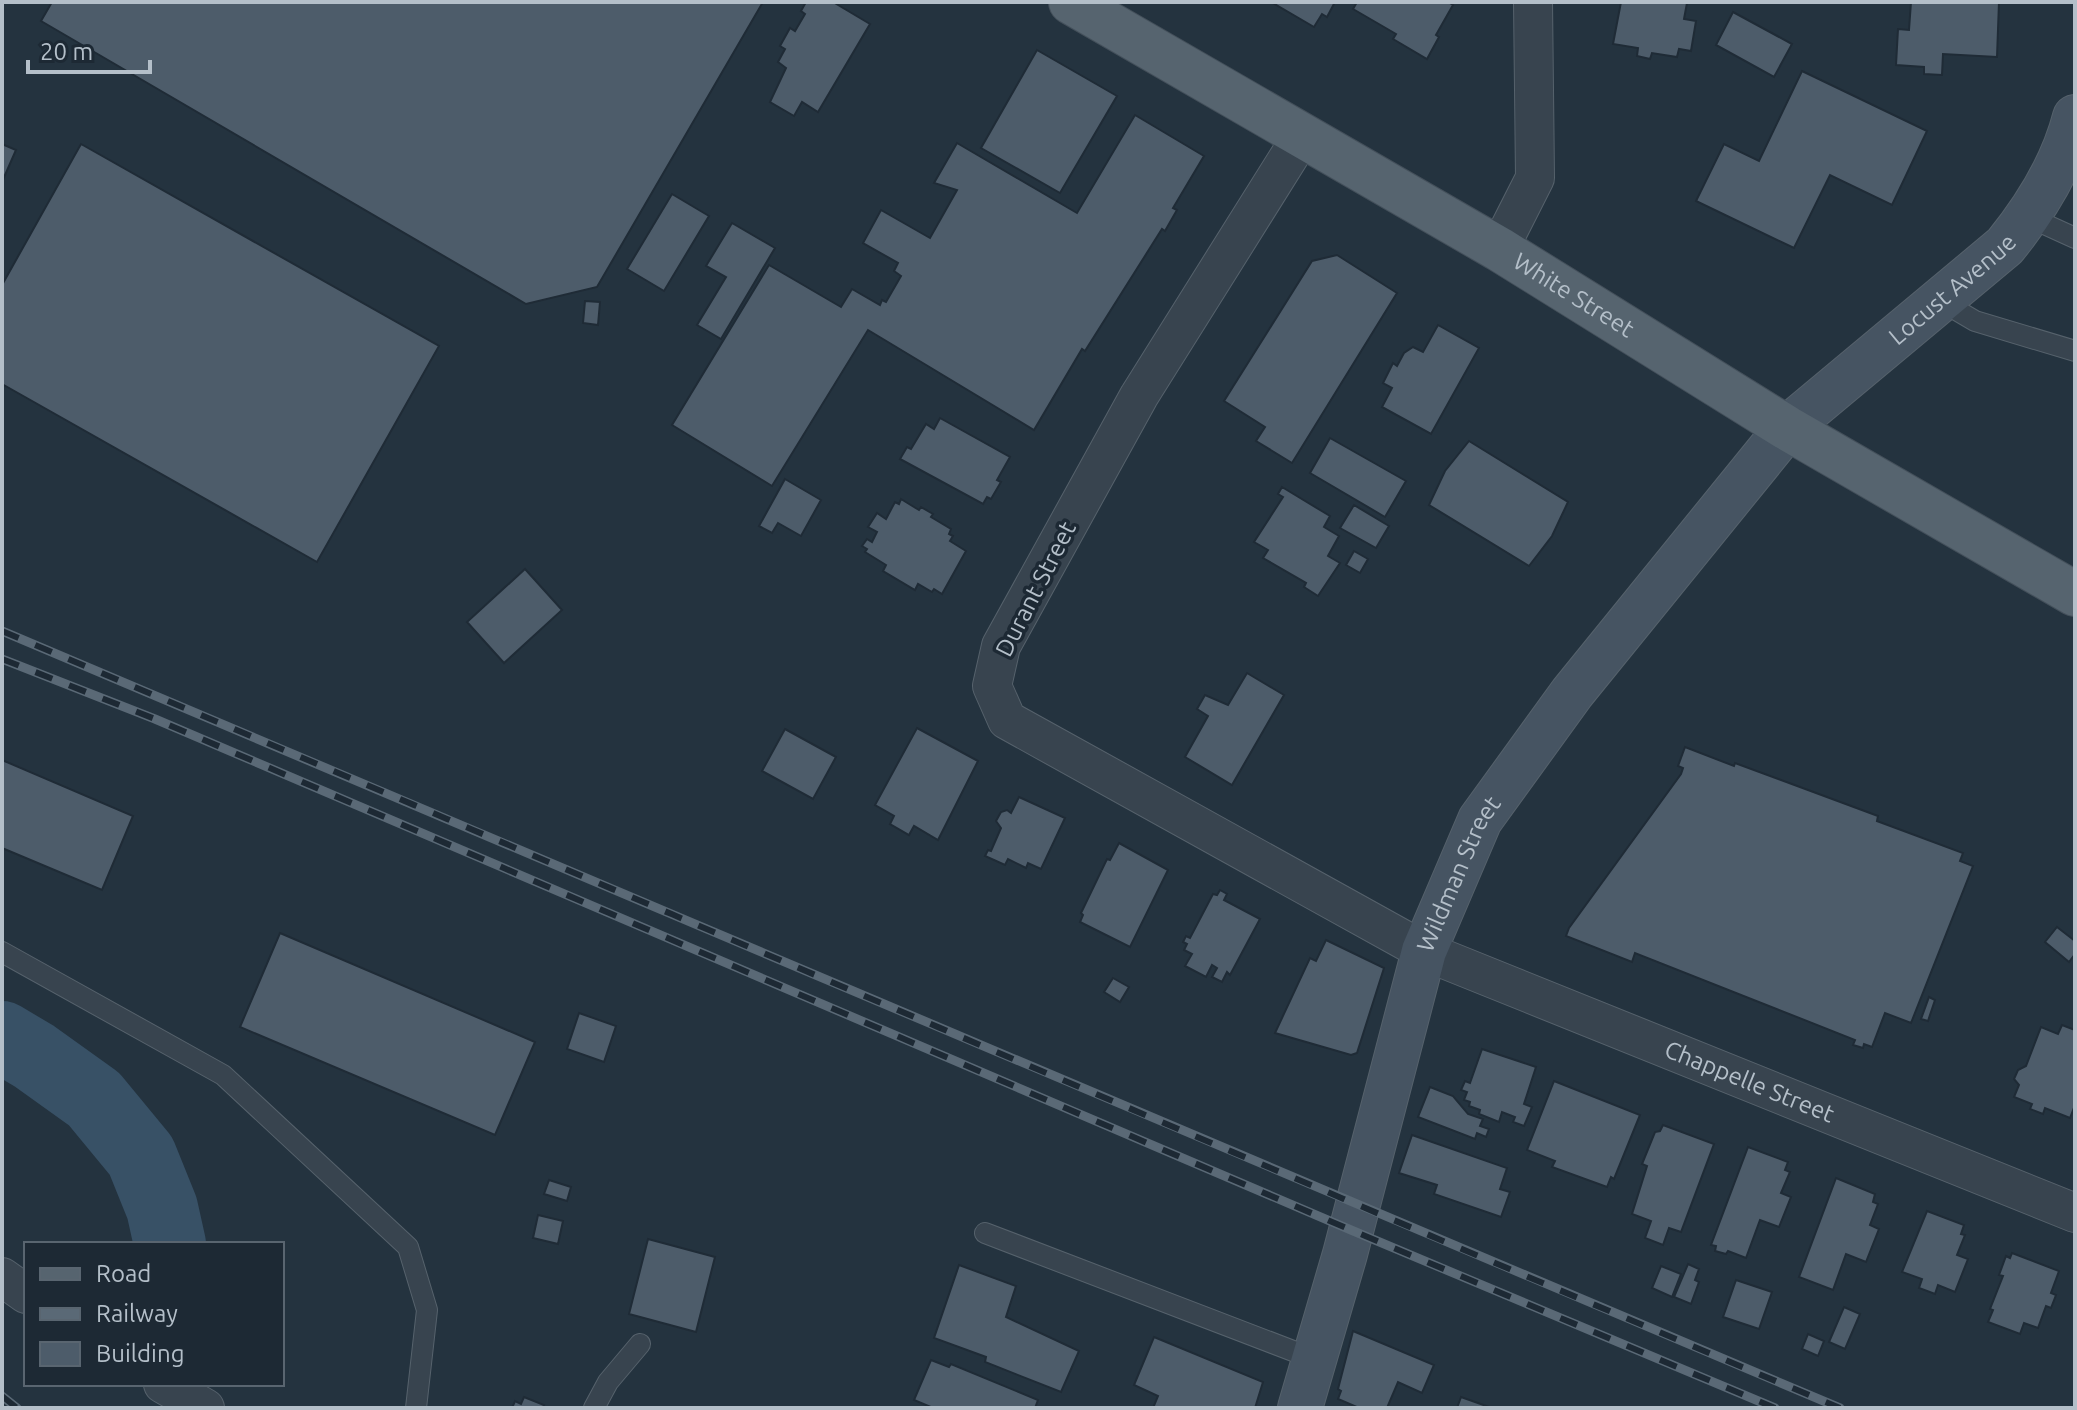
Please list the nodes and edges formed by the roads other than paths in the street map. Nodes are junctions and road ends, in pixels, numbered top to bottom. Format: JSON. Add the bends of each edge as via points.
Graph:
{"nodes":[{"id":1,"x":1071,"y":2,"type":"edge"},
{"id":2,"x":1533,"y":2,"type":"edge"},
{"id":3,"x":2075,"y":117,"type":"edge"},
{"id":4,"x":1302,"y":136,"type":"junction"},
{"id":5,"x":2029,"y":217,"type":"junction"},
{"id":6,"x":2075,"y":238,"type":"edge"},
{"id":7,"x":1499,"y":249,"type":"junction"},
{"id":8,"x":1941,"y":301,"type":"junction"},
{"id":9,"x":2075,"y":351,"type":"edge"},
{"id":10,"x":1787,"y":428,"type":"junction"},
{"id":11,"x":2075,"y":594,"type":"edge"},
{"id":12,"x":1424,"y":951,"type":"junction"},
{"id":13,"x":2,"y":952,"type":"edge"},
{"id":14,"x":2075,"y":1213,"type":"edge"},
{"id":15,"x":985,"y":1233,"type":"dead end"},
{"id":16,"x":2,"y":1277,"type":"edge"},
{"id":17,"x":24,"y":1293,"type":"edge"},
{"id":18,"x":640,"y":1344,"type":"dead end"},
{"id":19,"x":1314,"y":1359,"type":"junction"},
{"id":20,"x":166,"y":1386,"type":"edge"},
{"id":21,"x":205,"y":1408,"type":"edge"},
{"id":22,"x":416,"y":1408,"type":"edge"},
{"id":23,"x":594,"y":1408,"type":"edge"},
{"id":24,"x":1300,"y":1408,"type":"edge"}],
"edges":[{"from":1,"to":4,"type":"main road","name":"White Street"},
{"from":2,"to":7,"type":"street","via":[[1535,178]]},
{"from":3,"to":5,"type":"street","name":"Locust Avenue"},
{"from":4,"to":7,"type":"main road","name":"White Street"},
{"from":4,"to":12,"type":"street","name":"Durant Street","via":[[1131,410],[1001,646],[992,686],[1007,720]]},
{"from":5,"to":6,"type":"lane"},
{"from":5,"to":8,"type":"street","name":"Locust Avenue","via":[[2005,246]]},
{"from":7,"to":10,"type":"main road","name":"White Street"},
{"from":8,"to":9,"type":"lane","via":[[1975,321]]},
{"from":8,"to":10,"type":"street","name":"Locust Avenue"},
{"from":10,"to":11,"type":"main road","name":"White Street"},
{"from":10,"to":12,"type":"street","name":"Wildman Street","via":[[1572,693],[1480,820]]},
{"from":12,"to":14,"type":"street","name":"Chappelle Street"},
{"from":12,"to":19,"type":"street","name":"Wildman Street"},
{"from":13,"to":22,"type":"lane","via":[[223,1075],[408,1247],[427,1310]]},
{"from":15,"to":19,"type":"lane"},
{"from":16,"to":17,"type":"street"},
{"from":18,"to":23,"type":"lane"},
{"from":19,"to":24,"type":"street","name":"Wildman Street"},
{"from":20,"to":21,"type":"street"}]}
